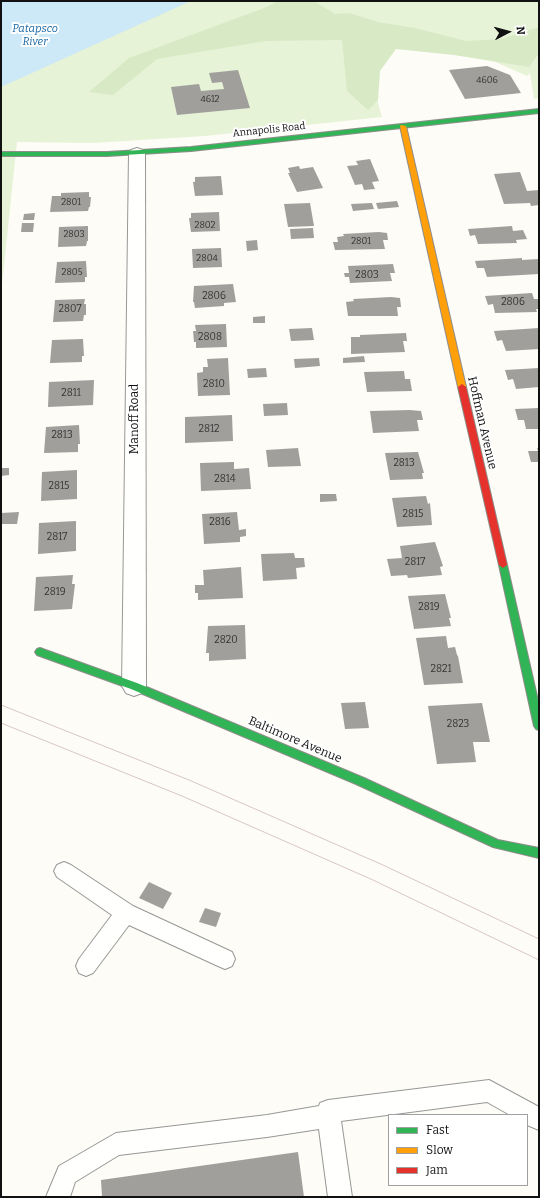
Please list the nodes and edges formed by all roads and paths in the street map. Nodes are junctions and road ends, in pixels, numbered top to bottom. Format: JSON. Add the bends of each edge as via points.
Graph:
{"nodes":[{"id":1,"x":539,"y":111,"type":"edge"},
{"id":2,"x":403,"y":126,"type":"junction"},
{"id":3,"x":137,"y":153,"type":"junction"},
{"id":4,"x":1,"y":154,"type":"edge"},
{"id":5,"x":40,"y":652,"type":"dead end"},
{"id":6,"x":134,"y":686,"type":"junction"},
{"id":7,"x":539,"y":726,"type":"edge"},
{"id":8,"x":539,"y":853,"type":"edge"},
{"id":9,"x":64,"y":871,"type":"dead end"},
{"id":10,"x":126,"y":913,"type":"junction"},
{"id":11,"x":225,"y":959,"type":"dead end"},
{"id":12,"x":86,"y":966,"type":"dead end"},
{"id":13,"x":329,"y":1116,"type":"junction"},
{"id":14,"x":539,"y":1119,"type":"edge"},
{"id":15,"x":58,"y":1197,"type":"edge"},
{"id":16,"x":340,"y":1197,"type":"edge"}],
"edges":[{"from":1,"to":2,"type":"street","name":"Annapolis Road"},
{"from":2,"to":3,"type":"street","name":"Annapolis Road"},
{"from":2,"to":7,"type":"street","name":"Hoffman Avenue"},
{"from":3,"to":4,"type":"street","name":"Annapolis Road"},
{"from":3,"to":6,"type":"street","name":"Manoff Road"},
{"from":5,"to":6,"type":"street","name":"Baltimore Avenue"},
{"from":6,"to":8,"type":"street","name":"Baltimore Avenue","via":[[360,781],[497,844]]},
{"from":9,"to":10,"type":"lane"},
{"from":10,"to":11,"type":"lane"},
{"from":10,"to":12,"type":"lane"},
{"from":13,"to":14,"type":"lane","via":[[328,1111],[489,1092]]},
{"from":13,"to":15,"type":"lane","via":[[116,1144],[67,1174]]},
{"from":13,"to":16,"type":"lane"}]}
